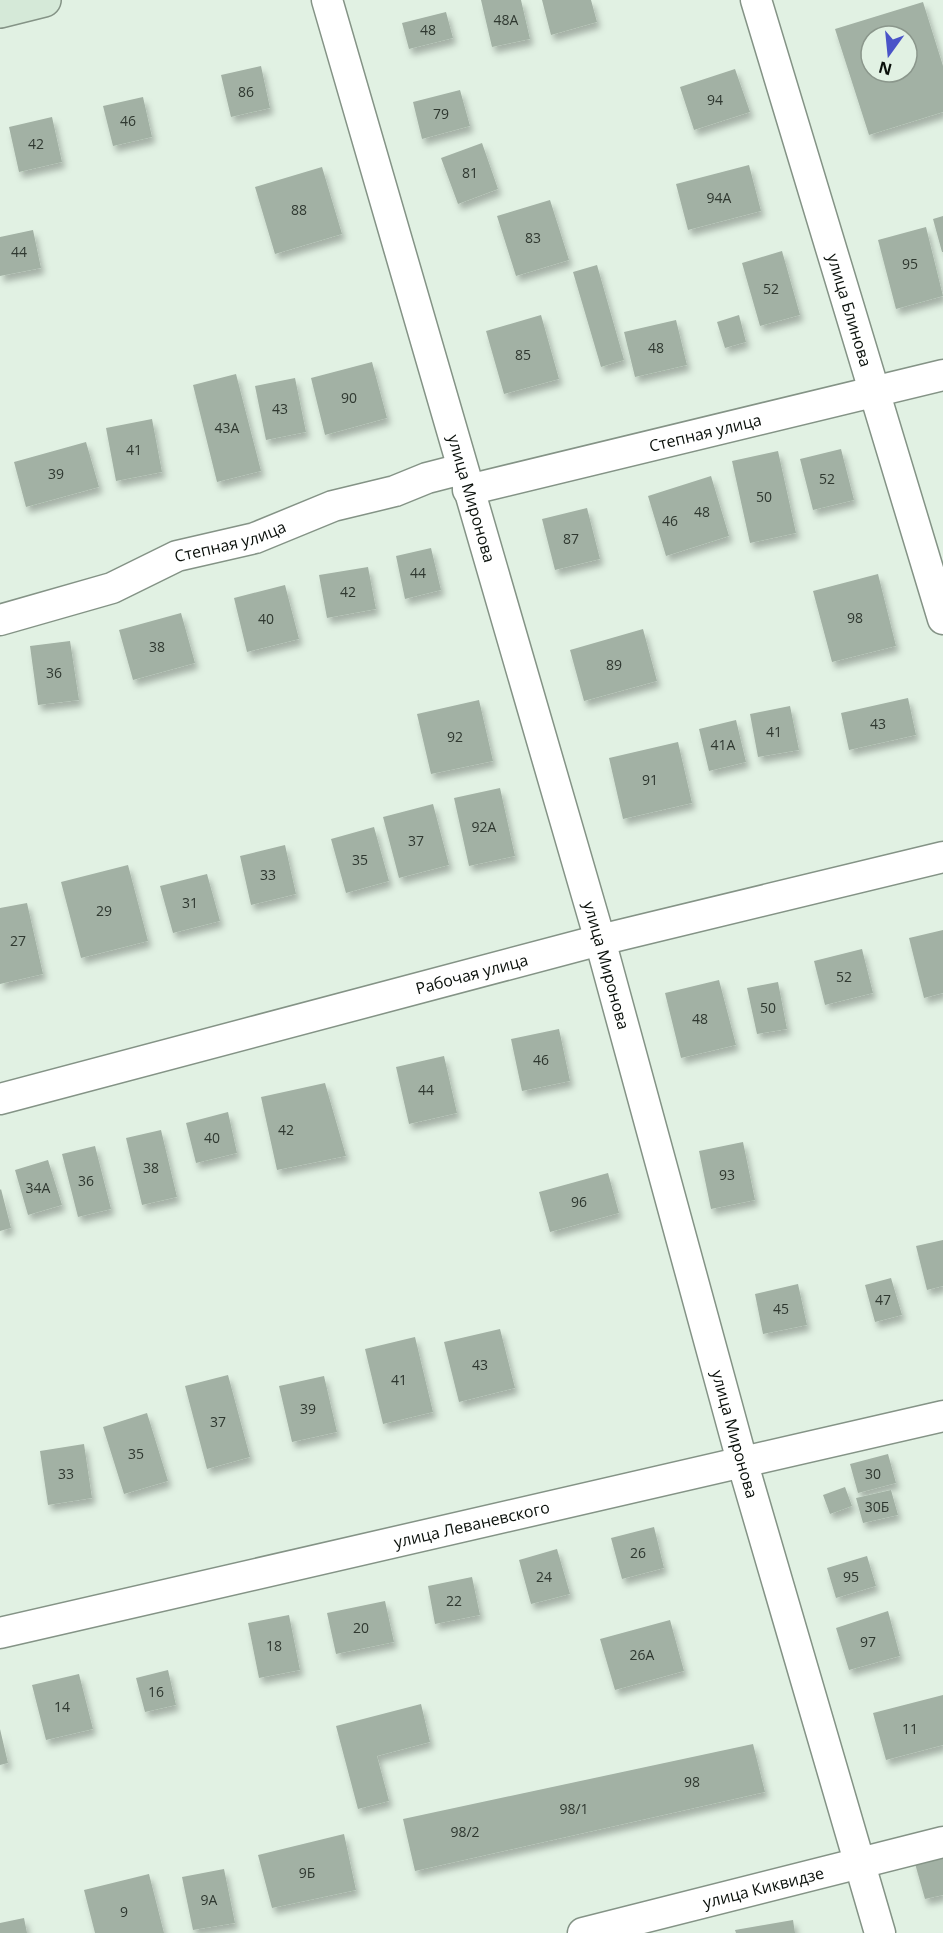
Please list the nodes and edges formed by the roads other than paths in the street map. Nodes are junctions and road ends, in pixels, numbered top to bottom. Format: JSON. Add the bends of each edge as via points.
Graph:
{"nodes":[{"id":1,"x":44,"y":0,"type":"edge"},
{"id":2,"x":327,"y":0,"type":"edge"},
{"id":3,"x":756,"y":0,"type":"edge"},
{"id":4,"x":0,"y":11,"type":"edge"},
{"id":5,"x":943,"y":375,"type":"edge"},
{"id":6,"x":876,"y":392,"type":"junction"},
{"id":7,"x":465,"y":479,"type":"junction"},
{"id":8,"x":943,"y":619,"type":"edge"},
{"id":9,"x":0,"y":620,"type":"edge"},
{"id":10,"x":943,"y":857,"type":"edge"},
{"id":11,"x":600,"y":940,"type":"junction"},
{"id":12,"x":0,"y":1099,"type":"edge"},
{"id":13,"x":943,"y":1416,"type":"edge"},
{"id":14,"x":741,"y":1461,"type":"junction"},
{"id":15,"x":0,"y":1633,"type":"edge"},
{"id":16,"x":943,"y":1842,"type":"edge"},
{"id":17,"x":859,"y":1863,"type":"junction"},
{"id":18,"x":583,"y":1933,"type":"edge"},
{"id":19,"x":879,"y":1933,"type":"edge"}],
"edges":[{"from":1,"to":4,"type":"street"},
{"from":2,"to":7,"type":"street","name":"улица Миронова"},
{"from":3,"to":6,"type":"street","name":"улица Блинова"},
{"from":5,"to":6,"type":"street","name":"Степная улица"},
{"from":6,"to":7,"type":"street","name":"Степная улица"},
{"from":6,"to":8,"type":"street","name":"улица Блинова"},
{"from":7,"to":9,"type":"street","name":"Степная улица","via":[[427,478],[333,507],[255,538],[177,556],[112,588]]},
{"from":7,"to":11,"type":"street","name":"улица Миронова"},
{"from":10,"to":11,"type":"street","name":"Рабочая улица"},
{"from":11,"to":12,"type":"street","name":"Рабочая улица"},
{"from":11,"to":14,"type":"street","name":"улица Миронова"},
{"from":13,"to":14,"type":"street","name":"улица Леваневского"},
{"from":14,"to":15,"type":"street","name":"улица Леваневского"},
{"from":14,"to":17,"type":"street","name":"улица Миронова"},
{"from":16,"to":17,"type":"street","name":"улица Киквидзе"},
{"from":17,"to":18,"type":"street","name":"улица Киквидзе"},
{"from":17,"to":19,"type":"street","name":"улица Миронова"}]}
